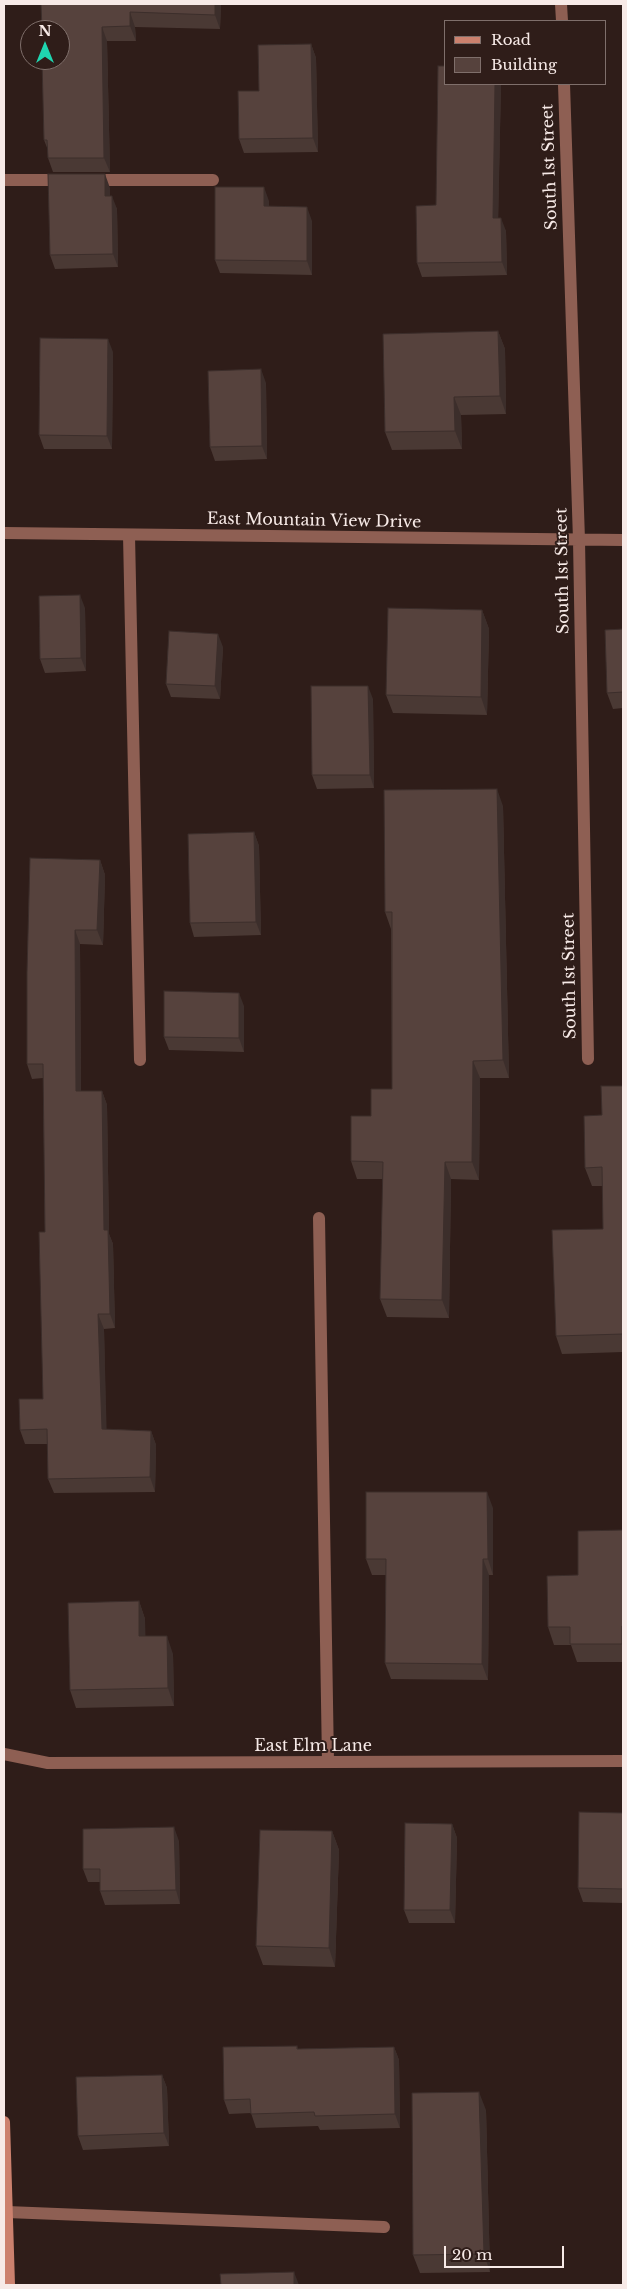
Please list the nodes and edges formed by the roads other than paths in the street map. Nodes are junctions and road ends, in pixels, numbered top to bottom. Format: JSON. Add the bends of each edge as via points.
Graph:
{"nodes":[{"id":1,"x":561,"y":4,"type":"edge"},
{"id":2,"x":562,"y":20,"type":"edge"},
{"id":3,"x":564,"y":85,"type":"edge"},
{"id":4,"x":4,"y":180,"type":"edge"},
{"id":5,"x":213,"y":180,"type":"dead end"},
{"id":6,"x":4,"y":534,"type":"edge"},
{"id":7,"x":130,"y":535,"type":"junction"},
{"id":8,"x":579,"y":540,"type":"junction"},
{"id":9,"x":623,"y":540,"type":"edge"},
{"id":10,"x":588,"y":1058,"type":"dead end"},
{"id":11,"x":140,"y":1060,"type":"dead end"},
{"id":12,"x":319,"y":1218,"type":"dead end"},
{"id":13,"x":4,"y":1754,"type":"edge"},
{"id":14,"x":623,"y":1761,"type":"edge"},
{"id":15,"x":328,"y":1762,"type":"junction"},
{"id":16,"x":4,"y":2122,"type":"edge"},
{"id":17,"x":5,"y":2193,"type":"edge"},
{"id":18,"x":7,"y":2212,"type":"junction"},
{"id":19,"x":384,"y":2227,"type":"dead end"},
{"id":20,"x":9,"y":2285,"type":"edge"}],
"edges":[{"from":1,"to":2,"type":"street"},
{"from":3,"to":8,"type":"street","name":"South 1st Street"},
{"from":4,"to":5,"type":"street"},
{"from":6,"to":7,"type":"street","name":"East Mountain View Drive"},
{"from":7,"to":8,"type":"street","name":"East Mountain View Drive"},
{"from":7,"to":11,"type":"street"},
{"from":8,"to":9,"type":"street","name":"East Mountain View Drive"},
{"from":8,"to":10,"type":"street","name":"South 1st Street"},
{"from":12,"to":15,"type":"street"},
{"from":13,"to":15,"type":"street","name":"East Elm Lane","via":[[48,1763]]},
{"from":14,"to":15,"type":"street","name":"East Elm Lane"},
{"from":16,"to":17,"type":"street"},
{"from":17,"to":18,"type":"street"},
{"from":18,"to":19,"type":"street"},
{"from":18,"to":20,"type":"street"}]}
